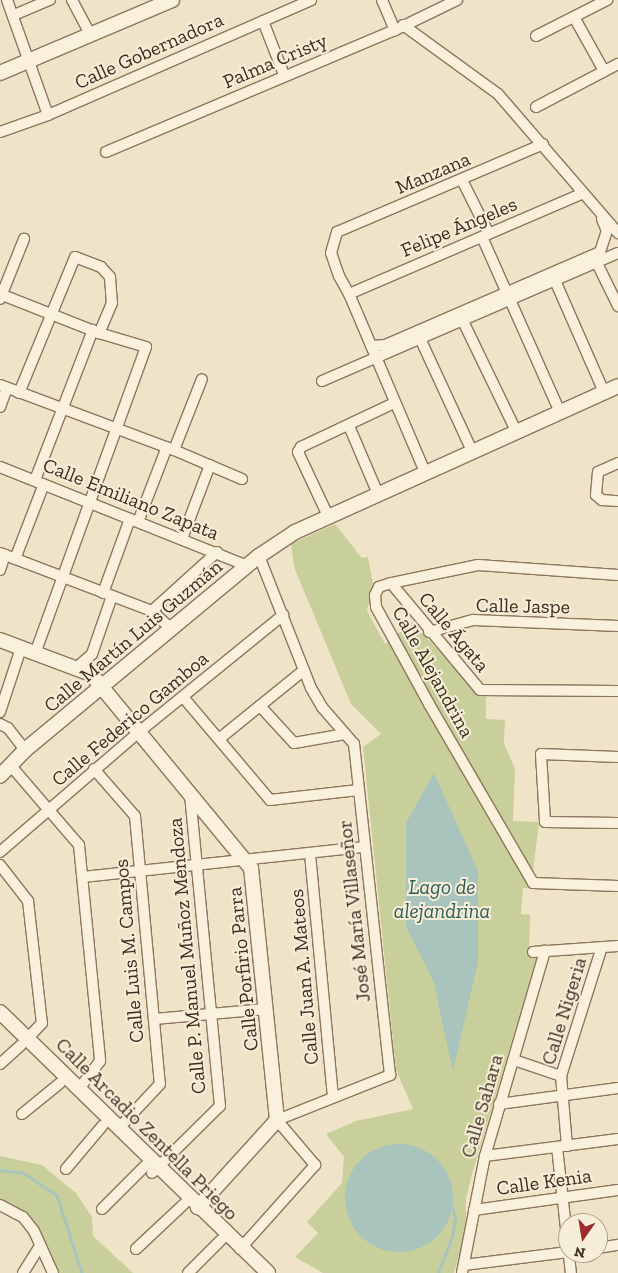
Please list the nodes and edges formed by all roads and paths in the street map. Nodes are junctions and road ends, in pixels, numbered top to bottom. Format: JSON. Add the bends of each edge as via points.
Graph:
{"nodes":[{"id":1,"x":7,"y":0,"type":"edge"},
{"id":2,"x":50,"y":0,"type":"edge"},
{"id":3,"x":72,"y":0,"type":"edge"},
{"id":4,"x":172,"y":0,"type":"edge"},
{"id":5,"x":311,"y":0,"type":"edge"},
{"id":6,"x":382,"y":0,"type":"edge"},
{"id":7,"x":456,"y":0,"type":"edge"},
{"id":8,"x":606,"y":0,"type":"edge"},
{"id":9,"x":14,"y":15,"type":"junction"},
{"id":10,"x":574,"y":17,"type":"junction"},
{"id":11,"x":263,"y":21,"type":"junction"},
{"id":12,"x":399,"y":28,"type":"junction"},
{"id":13,"x":90,"y":35,"type":"junction"},
{"id":14,"x":536,"y":36,"type":"dead end"},
{"id":15,"x":31,"y":61,"type":"junction"},
{"id":16,"x":618,"y":64,"type":"edge"},
{"id":17,"x":604,"y":71,"type":"junction"},
{"id":18,"x":0,"y":73,"type":"edge"},
{"id":19,"x":284,"y":75,"type":"junction"},
{"id":20,"x":536,"y":107,"type":"dead end"},
{"id":21,"x":48,"y":115,"type":"junction"},
{"id":22,"x":0,"y":132,"type":"edge"},
{"id":23,"x":542,"y":144,"type":"junction"},
{"id":24,"x":106,"y":152,"type":"dead end"},
{"id":25,"x":462,"y":180,"type":"junction"},
{"id":26,"x":583,"y":193,"type":"junction"},
{"id":27,"x":600,"y":213,"type":"junction"},
{"id":28,"x":618,"y":233,"type":"edge"},
{"id":29,"x":486,"y":236,"type":"junction"},
{"id":30,"x":24,"y":239,"type":"dead end"},
{"id":31,"x":618,"y":253,"type":"edge"},
{"id":32,"x":595,"y":259,"type":"junction"},
{"id":33,"x":554,"y":277,"type":"junction"},
{"id":34,"x":349,"y":294,"type":"junction"},
{"id":35,"x":1,"y":296,"type":"edge"},
{"id":36,"x":510,"y":296,"type":"junction"},
{"id":37,"x":618,"y":306,"type":"edge"},
{"id":38,"x":51,"y":314,"type":"junction"},
{"id":39,"x":461,"y":317,"type":"junction"},
{"id":40,"x":96,"y":332,"type":"junction"},
{"id":41,"x":419,"y":336,"type":"junction"},
{"id":42,"x":371,"y":346,"type":"junction"},
{"id":43,"x":376,"y":360,"type":"junction"},
{"id":44,"x":202,"y":378,"type":"dead end"},
{"id":45,"x":322,"y":381,"type":"dead end"},
{"id":46,"x":618,"y":386,"type":"edge"},
{"id":47,"x":3,"y":387,"type":"edge"},
{"id":48,"x":604,"y":392,"type":"junction"},
{"id":49,"x":19,"y":393,"type":"junction"},
{"id":50,"x":394,"y":403,"type":"junction"},
{"id":51,"x":0,"y":406,"type":"edge"},
{"id":52,"x":63,"y":409,"type":"junction"},
{"id":53,"x":560,"y":412,"type":"junction"},
{"id":54,"x":349,"y":426,"type":"junction"},
{"id":55,"x":118,"y":430,"type":"junction"},
{"id":56,"x":516,"y":431,"type":"junction"},
{"id":57,"x":170,"y":448,"type":"junction"},
{"id":58,"x":472,"y":451,"type":"junction"},
{"id":59,"x":618,"y":463,"type":"edge"},
{"id":60,"x":210,"y":465,"type":"junction"},
{"id":61,"x":0,"y":467,"type":"edge"},
{"id":62,"x":425,"y":472,"type":"junction"},
{"id":63,"x":242,"y":479,"type":"dead end"},
{"id":64,"x":40,"y":482,"type":"junction"},
{"id":65,"x":378,"y":494,"type":"junction"},
{"id":66,"x":618,"y":501,"type":"edge"},
{"id":67,"x":90,"y":502,"type":"junction"},
{"id":68,"x":329,"y":518,"type":"junction"},
{"id":69,"x":134,"y":521,"type":"junction"},
{"id":70,"x":182,"y":539,"type":"junction"},
{"id":71,"x":217,"y":552,"type":"junction"},
{"id":72,"x":7,"y":555,"type":"edge"},
{"id":73,"x":259,"y":556,"type":"junction"},
{"id":74,"x":248,"y":566,"type":"junction"},
{"id":75,"x":0,"y":570,"type":"edge"},
{"id":76,"x":618,"y":575,"type":"edge"},
{"id":77,"x":62,"y":577,"type":"junction"},
{"id":78,"x":391,"y":582,"type":"junction"},
{"id":79,"x":107,"y":595,"type":"junction"},
{"id":80,"x":152,"y":611,"type":"junction"},
{"id":81,"x":284,"y":615,"type":"junction"},
{"id":82,"x":618,"y":626,"type":"edge"},
{"id":83,"x":170,"y":629,"type":"junction"},
{"id":84,"x":429,"y":632,"type":"junction"},
{"id":85,"x":0,"y":640,"type":"edge"},
{"id":86,"x":21,"y":648,"type":"junction"},
{"id":87,"x":35,"y":653,"type":"junction"},
{"id":88,"x":76,"y":668,"type":"junction"},
{"id":89,"x":304,"y":670,"type":"junction"},
{"id":90,"x":103,"y":687,"type":"junction"},
{"id":91,"x":618,"y":691,"type":"edge"},
{"id":92,"x":183,"y":697,"type":"junction"},
{"id":93,"x":260,"y":706,"type":"junction"},
{"id":94,"x":0,"y":712,"type":"edge"},
{"id":95,"x":0,"y":724,"type":"edge"},
{"id":96,"x":139,"y":732,"type":"junction"},
{"id":97,"x":345,"y":734,"type":"junction"},
{"id":98,"x":219,"y":739,"type":"junction"},
{"id":99,"x":25,"y":750,"type":"junction"},
{"id":100,"x":618,"y":758,"type":"edge"},
{"id":101,"x":11,"y":766,"type":"junction"},
{"id":102,"x":94,"y":769,"type":"junction"},
{"id":103,"x":0,"y":776,"type":"edge"},
{"id":104,"x":358,"y":790,"type":"junction"},
{"id":105,"x":190,"y":797,"type":"junction"},
{"id":106,"x":50,"y":810,"type":"junction"},
{"id":107,"x":618,"y":823,"type":"edge"},
{"id":108,"x":364,"y":847,"type":"junction"},
{"id":109,"x":0,"y":852,"type":"edge"},
{"id":110,"x":310,"y":854,"type":"junction"},
{"id":111,"x":244,"y":860,"type":"junction"},
{"id":112,"x":0,"y":866,"type":"edge"},
{"id":113,"x":195,"y":866,"type":"junction"},
{"id":114,"x":140,"y":873,"type":"junction"},
{"id":115,"x":83,"y":877,"type":"junction"},
{"id":116,"x":618,"y":886,"type":"edge"},
{"id":117,"x":618,"y":946,"type":"edge"},
{"id":118,"x":602,"y":947,"type":"junction"},
{"id":119,"x":545,"y":951,"type":"junction"},
{"id":120,"x":533,"y":952,"type":"dead end"},
{"id":121,"x":267,"y":1009,"type":"junction"},
{"id":122,"x":0,"y":1012,"type":"edge"},
{"id":123,"x":210,"y":1014,"type":"junction"},
{"id":124,"x":154,"y":1019,"type":"junction"},
{"id":125,"x":0,"y":1024,"type":"edge"},
{"id":126,"x":24,"y":1042,"type":"junction"},
{"id":127,"x":514,"y":1060,"type":"junction"},
{"id":128,"x":0,"y":1064,"type":"edge"},
{"id":129,"x":561,"y":1076,"type":"junction"},
{"id":130,"x":60,"y":1083,"type":"junction"},
{"id":131,"x":618,"y":1088,"type":"edge"},
{"id":132,"x":79,"y":1089,"type":"junction"},
{"id":133,"x":333,"y":1096,"type":"junction"},
{"id":134,"x":561,"y":1097,"type":"junction"},
{"id":135,"x":499,"y":1104,"type":"junction"},
{"id":136,"x":22,"y":1114,"type":"dead end"},
{"id":137,"x":278,"y":1120,"type":"junction"},
{"id":138,"x":103,"y":1125,"type":"junction"},
{"id":139,"x":119,"y":1128,"type":"junction"},
{"id":140,"x":618,"y":1139,"type":"edge"},
{"id":141,"x":562,"y":1146,"type":"junction"},
{"id":142,"x":485,"y":1156,"type":"junction"},
{"id":143,"x":152,"y":1168,"type":"junction"},
{"id":144,"x":66,"y":1169,"type":"dead end"},
{"id":145,"x":618,"y":1190,"type":"edge"},
{"id":146,"x":562,"y":1198,"type":"junction"},
{"id":147,"x":184,"y":1204,"type":"junction"},
{"id":148,"x":0,"y":1205,"type":"edge"},
{"id":149,"x":198,"y":1207,"type":"junction"},
{"id":150,"x":102,"y":1208,"type":"dead end"},
{"id":151,"x":474,"y":1210,"type":"junction"},
{"id":152,"x":564,"y":1213,"type":"edge"},
{"id":153,"x":221,"y":1240,"type":"junction"},
{"id":154,"x":40,"y":1246,"type":"junction"},
{"id":155,"x":136,"y":1249,"type":"dead end"},
{"id":156,"x":240,"y":1249,"type":"junction"},
{"id":157,"x":558,"y":1254,"type":"edge"},
{"id":158,"x":463,"y":1269,"type":"edge"},
{"id":159,"x":23,"y":1273,"type":"edge"},
{"id":160,"x":53,"y":1273,"type":"edge"},
{"id":161,"x":188,"y":1273,"type":"edge"},
{"id":162,"x":256,"y":1273,"type":"edge"},
{"id":163,"x":268,"y":1273,"type":"edge"}],
"edges":[{"from":1,"to":9,"type":"street"},
{"from":2,"to":9,"type":"street"},
{"from":3,"to":13,"type":"street"},
{"from":4,"to":13,"type":"street"},
{"from":5,"to":11,"type":"street","name":"Calle Gobernadora"},
{"from":6,"to":12,"type":"street"},
{"from":7,"to":12,"type":"street","name":"Palma Cristy"},
{"from":8,"to":10,"type":"street"},
{"from":9,"to":15,"type":"street"},
{"from":10,"to":14,"type":"street"},
{"from":10,"to":17,"type":"street"},
{"from":11,"to":19,"type":"street"},
{"from":11,"to":21,"type":"street","name":"Calle Gobernadora"},
{"from":12,"to":19,"type":"street","name":"Palma Cristy"},
{"from":12,"to":23,"type":"street","via":[[498,94]]},
{"from":13,"to":15,"type":"street"},
{"from":15,"to":18,"type":"street"},
{"from":15,"to":21,"type":"street"},
{"from":16,"to":17,"type":"street"},
{"from":17,"to":20,"type":"street"},
{"from":19,"to":24,"type":"street","name":"Palma Cristy"},
{"from":21,"to":22,"type":"street","name":"Calle Gobernadora"},
{"from":23,"to":25,"type":"street","name":"Manzana"},
{"from":23,"to":26,"type":"street"},
{"from":25,"to":29,"type":"street"},
{"from":25,"to":34,"type":"street","name":"Manzana","via":[[337,232],[331,253]]},
{"from":26,"to":27,"type":"street"},
{"from":26,"to":29,"type":"street","name":"Felipe Ángeles"},
{"from":27,"to":28,"type":"street"},
{"from":27,"to":32,"type":"street","via":[[606,238]]},
{"from":29,"to":34,"type":"street","name":"Felipe Ángeles"},
{"from":29,"to":36,"type":"street"},
{"from":30,"to":35,"type":"street"},
{"from":31,"to":32,"type":"street"},
{"from":32,"to":33,"type":"street"},
{"from":32,"to":37,"type":"street"},
{"from":33,"to":36,"type":"street"},
{"from":33,"to":48,"type":"street"},
{"from":34,"to":42,"type":"street"},
{"from":35,"to":38,"type":"street"},
{"from":36,"to":39,"type":"street"},
{"from":36,"to":53,"type":"street"},
{"from":38,"to":40,"type":"street"},
{"from":38,"to":40,"type":"street","via":[[73,258],[78,256],[101,267],[110,277],[112,303]]},
{"from":38,"to":49,"type":"street"},
{"from":39,"to":41,"type":"street"},
{"from":39,"to":56,"type":"street"},
{"from":40,"to":52,"type":"street"},
{"from":40,"to":55,"type":"street","via":[[146,347]]},
{"from":41,"to":42,"type":"street"},
{"from":41,"to":43,"type":"street"},
{"from":41,"to":58,"type":"street"},
{"from":42,"to":43,"type":"street"},
{"from":43,"to":45,"type":"street"},
{"from":43,"to":50,"type":"street"},
{"from":44,"to":57,"type":"street"},
{"from":46,"to":48,"type":"street","name":"Calle Martín Luis Guzmán"},
{"from":47,"to":49,"type":"street"},
{"from":47,"to":51,"type":"street"},
{"from":48,"to":53,"type":"street","name":"Calle Martín Luis Guzmán"},
{"from":49,"to":52,"type":"street"},
{"from":50,"to":54,"type":"street"},
{"from":50,"to":62,"type":"street"},
{"from":52,"to":55,"type":"street"},
{"from":52,"to":64,"type":"street"},
{"from":53,"to":56,"type":"street","name":"Calle Martín Luis Guzmán"},
{"from":54,"to":65,"type":"street"},
{"from":54,"to":68,"type":"street","via":[[301,447],[298,452]]},
{"from":55,"to":57,"type":"street"},
{"from":55,"to":67,"type":"street"},
{"from":56,"to":58,"type":"street","name":"Calle Martín Luis Guzmán"},
{"from":57,"to":60,"type":"street"},
{"from":57,"to":69,"type":"street"},
{"from":58,"to":62,"type":"street","name":"Calle Martín Luis Guzmán"},
{"from":59,"to":66,"type":"street","via":[[598,472],[596,495],[602,500]]},
{"from":60,"to":63,"type":"street"},
{"from":60,"to":70,"type":"street"},
{"from":61,"to":64,"type":"street","name":"Calle Emiliano Zapata"},
{"from":62,"to":65,"type":"street","name":"Calle Martín Luis Guzmán"},
{"from":64,"to":67,"type":"street","name":"Calle Emiliano Zapata"},
{"from":64,"to":72,"type":"street"},
{"from":65,"to":68,"type":"street","name":"Calle Martín Luis Guzmán"},
{"from":67,"to":69,"type":"street","name":"Calle Emiliano Zapata"},
{"from":67,"to":77,"type":"street"},
{"from":68,"to":73,"type":"street","name":"Calle Martín Luis Guzmán","via":[[295,532]]},
{"from":69,"to":70,"type":"street","name":"Calle Emiliano Zapata"},
{"from":69,"to":79,"type":"street"},
{"from":70,"to":71,"type":"street","name":"Calle Emiliano Zapata"},
{"from":71,"to":74,"type":"street","name":"Calle Emiliano Zapata"},
{"from":71,"to":80,"type":"street"},
{"from":72,"to":75,"type":"street"},
{"from":72,"to":77,"type":"street"},
{"from":73,"to":74,"type":"street","name":"Calle Martín Luis Guzmán"},
{"from":73,"to":81,"type":"street"},
{"from":74,"to":83,"type":"street","name":"Calle Martín Luis Guzmán"},
{"from":76,"to":78,"type":"street","name":"Calle Alejandrina","via":[[478,565]]},
{"from":77,"to":79,"type":"street"},
{"from":77,"to":87,"type":"street"},
{"from":78,"to":84,"type":"street","name":"Calle Ágata"},
{"from":78,"to":116,"type":"street","name":"Calle Alejandrina","via":[[379,587],[375,595],[376,607],[533,882]]},
{"from":79,"to":80,"type":"street"},
{"from":79,"to":88,"type":"street","via":[[92,654]]},
{"from":80,"to":83,"type":"street"},
{"from":81,"to":89,"type":"street"},
{"from":81,"to":92,"type":"street","name":"Calle Federico Gamboa"},
{"from":82,"to":84,"type":"street","name":"Calle Jaspe","via":[[473,620]]},
{"from":83,"to":90,"type":"street","name":"Calle Martín Luis Guzmán"},
{"from":84,"to":91,"type":"street","name":"Calle Ágata","via":[[480,690]]},
{"from":85,"to":86,"type":"street","name":"Calle Porfirio Parra"},
{"from":86,"to":87,"type":"street","name":"Calle Porfirio Parra"},
{"from":86,"to":94,"type":"street"},
{"from":87,"to":88,"type":"street","name":"Calle Porfirio Parra"},
{"from":88,"to":90,"type":"street","name":"Calle Porfirio Parra","via":[[91,674]]},
{"from":89,"to":93,"type":"street"},
{"from":89,"to":97,"type":"street","via":[[322,707]]},
{"from":90,"to":96,"type":"street","name":"Calle Porfirio Parra"},
{"from":90,"to":99,"type":"street","name":"Calle Martín Luis Guzmán"},
{"from":92,"to":96,"type":"street","name":"Calle Federico Gamboa"},
{"from":92,"to":98,"type":"street"},
{"from":93,"to":97,"type":"street","via":[[294,743]]},
{"from":93,"to":98,"type":"street"},
{"from":95,"to":99,"type":"street","via":[[8,728]]},
{"from":96,"to":102,"type":"street","name":"Calle Federico Gamboa"},
{"from":96,"to":105,"type":"street","name":"Calle Porfirio Parra"},
{"from":97,"to":104,"type":"street","name":"José María Villaseñor","via":[[354,744]]},
{"from":98,"to":104,"type":"street","via":[[270,800]]},
{"from":99,"to":101,"type":"street","name":"Calle Martín Luis Guzmán"},
{"from":100,"to":107,"type":"street","via":[[542,754],[545,822]]},
{"from":101,"to":103,"type":"street","name":"Calle Martín Luis Guzmán"},
{"from":101,"to":106,"type":"street"},
{"from":102,"to":106,"type":"street","name":"Calle Federico Gamboa"},
{"from":102,"to":114,"type":"street","name":"Calle Luis M. Campos","via":[[134,816]]},
{"from":104,"to":108,"type":"street","name":"José María Villaseñor"},
{"from":105,"to":111,"type":"street","name":"Calle Porfirio Parra"},
{"from":105,"to":113,"type":"street","name":"Calle P. Manuel Muñoz Mendoza"},
{"from":106,"to":109,"type":"street","name":"Calle Federico Gamboa"},
{"from":106,"to":115,"type":"street","via":[[79,845]]},
{"from":108,"to":110,"type":"street"},
{"from":108,"to":133,"type":"street","name":"José María Villaseñor","via":[[390,1075]]},
{"from":110,"to":111,"type":"street"},
{"from":110,"to":133,"type":"street","name":"Calle Juan A. Mateos"},
{"from":111,"to":113,"type":"street"},
{"from":111,"to":121,"type":"street","name":"Calle Porfirio Parra","via":[[254,876]]},
{"from":112,"to":126,"type":"street","via":[[28,900],[42,1023]]},
{"from":113,"to":114,"type":"street"},
{"from":113,"to":123,"type":"street","name":"Calle P. Manuel Muñoz Mendoza"},
{"from":114,"to":115,"type":"street"},
{"from":114,"to":124,"type":"street","name":"Calle Luis M. Campos"},
{"from":115,"to":132,"type":"street","via":[[100,1061]]},
{"from":117,"to":118,"type":"street"},
{"from":118,"to":119,"type":"street"},
{"from":118,"to":129,"type":"street","name":"Calle Nigeria"},
{"from":119,"to":120,"type":"street"},
{"from":119,"to":127,"type":"street","name":"Calle Sahara"},
{"from":121,"to":123,"type":"street"},
{"from":121,"to":137,"type":"street","name":"Calle Porfirio Parra"},
{"from":122,"to":126,"type":"street","name":"Calle Arcadio Zentella Priego"},
{"from":123,"to":124,"type":"street"},
{"from":123,"to":143,"type":"street","name":"Calle P. Manuel Muñoz Mendoza","via":[[220,1106]]},
{"from":124,"to":139,"type":"street","name":"Calle Luis M. Campos","via":[[160,1084]]},
{"from":125,"to":126,"type":"street","name":"Calle Arcadio Zentella Priego"},
{"from":126,"to":128,"type":"street"},
{"from":126,"to":130,"type":"street","name":"Calle Arcadio Zentella Priego"},
{"from":126,"to":132,"type":"street","name":"Calle Arcadio Zentella Priego"},
{"from":127,"to":129,"type":"street"},
{"from":127,"to":135,"type":"street","name":"Calle Sahara"},
{"from":129,"to":134,"type":"street","name":"Calle Nigeria"},
{"from":130,"to":136,"type":"street"},
{"from":130,"to":138,"type":"street","name":"Calle Arcadio Zentella Priego"},
{"from":131,"to":134,"type":"street"},
{"from":132,"to":139,"type":"street","name":"Calle Arcadio Zentella Priego"},
{"from":133,"to":137,"type":"street"},
{"from":134,"to":135,"type":"street"},
{"from":134,"to":141,"type":"street","name":"Calle Nigeria"},
{"from":135,"to":142,"type":"street","name":"Calle Sahara"},
{"from":137,"to":149,"type":"street"},
{"from":137,"to":156,"type":"street","via":[[314,1165]]},
{"from":138,"to":143,"type":"street","name":"Calle Arcadio Zentella Priego"},
{"from":138,"to":144,"type":"street"},
{"from":139,"to":143,"type":"street","name":"Calle Arcadio Zentella Priego"},
{"from":140,"to":141,"type":"street"},
{"from":141,"to":142,"type":"street"},
{"from":141,"to":146,"type":"street","name":"Calle Nigeria"},
{"from":142,"to":151,"type":"street","name":"Calle Sahara"},
{"from":143,"to":147,"type":"street","name":"Calle Arcadio Zentella Priego"},
{"from":143,"to":149,"type":"street","name":"Calle Arcadio Zentella Priego"},
{"from":143,"to":150,"type":"street"},
{"from":145,"to":146,"type":"street","name":"Calle Kenia"},
{"from":146,"to":151,"type":"street","name":"Calle Kenia"},
{"from":146,"to":152,"type":"street","name":"Calle Nigeria"},
{"from":147,"to":153,"type":"street","name":"Calle Arcadio Zentella Priego"},
{"from":147,"to":155,"type":"street"},
{"from":148,"to":154,"type":"street","via":[[23,1217]]},
{"from":149,"to":156,"type":"street","name":"Calle Arcadio Zentella Priego"},
{"from":151,"to":158,"type":"street","name":"Calle Sahara"},
{"from":153,"to":161,"type":"street"},
{"from":153,"to":162,"type":"street","name":"Calle Arcadio Zentella Priego"},
{"from":154,"to":159,"type":"street"},
{"from":154,"to":160,"type":"street"},
{"from":156,"to":163,"type":"street","name":"Calle Arcadio Zentella Priego"},
{"from":157,"to":158,"type":"street"}]}
